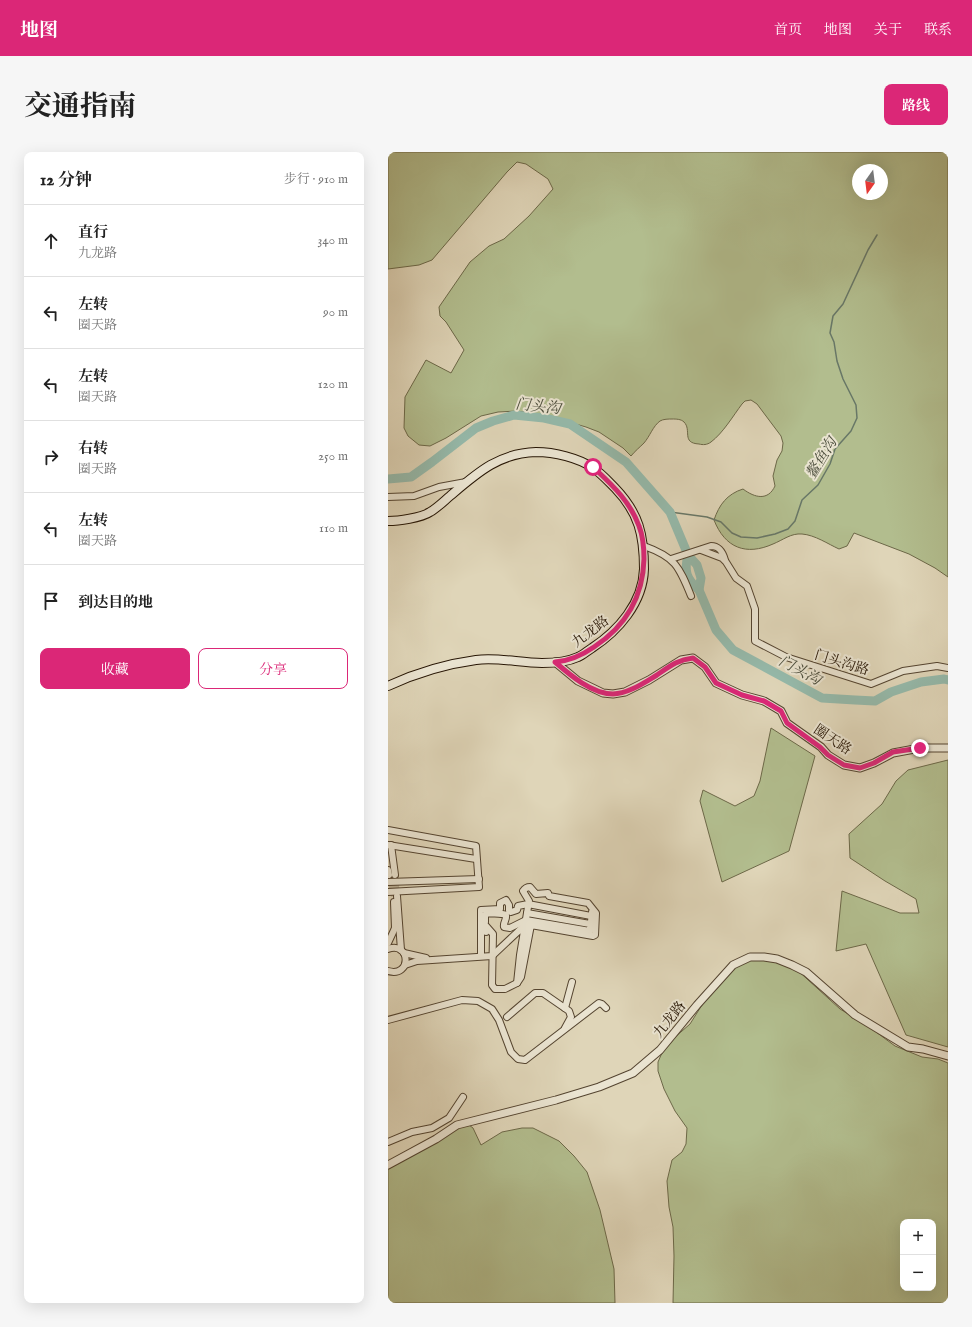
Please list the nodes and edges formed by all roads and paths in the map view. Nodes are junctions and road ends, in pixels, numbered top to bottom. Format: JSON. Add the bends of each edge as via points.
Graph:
{"nodes":[{"id":1,"x":466,"y":482,"type":"junction"},
{"id":2,"x":388,"y":497,"type":"edge"},
{"id":3,"x":388,"y":521,"type":"edge"},
{"id":4,"x":644,"y":546,"type":"junction"},
{"id":5,"x":671,"y":559,"type":"junction"},
{"id":6,"x":691,"y":596,"type":"dead end"},
{"id":7,"x":555,"y":662,"type":"junction"},
{"id":8,"x":948,"y":668,"type":"edge"},
{"id":9,"x":388,"y":686,"type":"edge"},
{"id":10,"x":948,"y":748,"type":"edge"},
{"id":11,"x":388,"y":830,"type":"edge"},
{"id":12,"x":389,"y":845,"type":"edge"},
{"id":13,"x":476,"y":859,"type":"junction"},
{"id":14,"x":391,"y":873,"type":"tunnel mouth"},
{"id":15,"x":479,"y":879,"type":"junction"},
{"id":16,"x":388,"y":882,"type":"edge"},
{"id":17,"x":388,"y":892,"type":"edge"},
{"id":18,"x":528,"y":904,"type":"junction"},
{"id":19,"x":592,"y":908,"type":"junction"},
{"id":20,"x":527,"y":913,"type":"junction"},
{"id":21,"x":592,"y":916,"type":"junction"},
{"id":22,"x":527,"y":923,"type":"junction"},
{"id":23,"x":592,"y":929,"type":"junction"},
{"id":24,"x":388,"y":943,"type":"edge"},
{"id":25,"x":388,"y":949,"type":"edge"},
{"id":26,"x":403,"y":952,"type":"junction"},
{"id":27,"x":486,"y":956,"type":"junction"},
{"id":28,"x":434,"y":959,"type":"junction"},
{"id":29,"x":405,"y":965,"type":"junction"},
{"id":30,"x":388,"y":971,"type":"edge"},
{"id":31,"x":572,"y":982,"type":"dead end"},
{"id":32,"x":564,"y":1008,"type":"junction"},
{"id":33,"x":606,"y":1008,"type":"dead end"},
{"id":34,"x":507,"y":1017,"type":"dead end"},
{"id":35,"x":388,"y":1020,"type":"edge"},
{"id":36,"x":565,"y":1030,"type":"junction"},
{"id":37,"x":948,"y":1056,"type":"edge"},
{"id":38,"x":463,"y":1097,"type":"dead end"},
{"id":39,"x":388,"y":1142,"type":"edge"},
{"id":40,"x":388,"y":1165,"type":"edge"}],
"edges":[{"from":1,"to":2,"type":"street","via":[[439,487],[414,496]]},
{"from":1,"to":3,"type":"main road","name":"九龙路","via":[[429,513],[399,521]]},
{"from":1,"to":4,"type":"main road","name":"九龙路","via":[[488,465],[512,456],[537,452],[567,456],[593,467],[615,488],[630,506],[640,527]]},
{"from":4,"to":5,"type":"street"},
{"from":4,"to":7,"type":"main road","name":"九龙路","via":[[643,574],[638,597],[625,619],[615,631],[579,657]]},
{"from":5,"to":6,"type":"street","via":[[682,573]]},
{"from":5,"to":8,"type":"street","name":"门头沟路","via":[[701,550],[726,562],[736,578],[749,591],[755,609],[755,641],[786,657],[871,684],[903,670],[937,666]]},
{"from":7,"to":9,"type":"main road","name":"九龙路","via":[[478,660],[450,664],[409,676]]},
{"from":7,"to":10,"type":"street","name":"圈天路","via":[[578,681],[603,693],[613,694],[625,692],[681,660],[693,658],[705,667],[716,683],[742,695],[764,701],[781,711],[787,723],[844,765],[860,768],[893,752],[920,748]]},
{"from":11,"to":13,"type":"street","via":[[476,846]]},
{"from":12,"to":13,"type":"street"},
{"from":12,"to":14,"type":"street"},
{"from":13,"to":15,"type":"street"},
{"from":15,"to":16,"type":"street"},
{"from":15,"to":17,"type":"street","via":[[479,887]]},
{"from":18,"to":19,"type":"street","via":[[529,901],[523,891],[530,887],[536,894],[548,893],[549,896],[588,903]]},
{"from":18,"to":20,"type":"street"},
{"from":18,"to":21,"type":"street"},
{"from":18,"to":27,"type":"street","via":[[518,906],[515,912],[511,912],[506,900],[500,902],[500,909],[482,910]]},
{"from":19,"to":21,"type":"street"},
{"from":19,"to":23,"type":"street","via":[[596,913]]},
{"from":20,"to":22,"type":"street"},
{"from":20,"to":23,"type":"street"},
{"from":21,"to":23,"type":"street"},
{"from":22,"to":23,"type":"street","via":[[592,936],[595,934]]},
{"from":22,"to":27,"type":"street"},
{"from":22,"to":27,"type":"street","via":[[506,928],[506,915],[487,913]]},
{"from":22,"to":27,"type":"street","via":[[517,983],[505,989],[495,989]]},
{"from":24,"to":26,"type":"street","via":[[395,928],[396,896]]},
{"from":25,"to":26,"type":"street","via":[[394,947]]},
{"from":26,"to":28,"type":"street"},
{"from":26,"to":29,"type":"street","via":[[406,957]]},
{"from":27,"to":28,"type":"street"},
{"from":28,"to":29,"type":"street"},
{"from":29,"to":30,"type":"street","via":[[396,972]]},
{"from":31,"to":32,"type":"street"},
{"from":32,"to":34,"type":"street","via":[[543,993],[535,993]]},
{"from":32,"to":36,"type":"street","via":[[569,1011],[571,1017]]},
{"from":33,"to":36,"type":"street","via":[[599,1003]]},
{"from":35,"to":36,"type":"street","via":[[462,1000],[478,1001],[492,1009],[511,1052],[518,1059],[525,1060]]},
{"from":37,"to":40,"type":"street","name":"九龙路","via":[[908,1047],[855,1015],[812,977],[792,965],[764,956],[750,957],[733,965],[660,1050],[633,1073],[563,1098],[457,1125]]},
{"from":38,"to":39,"type":"street","via":[[449,1118],[432,1128],[412,1132]]}]}
